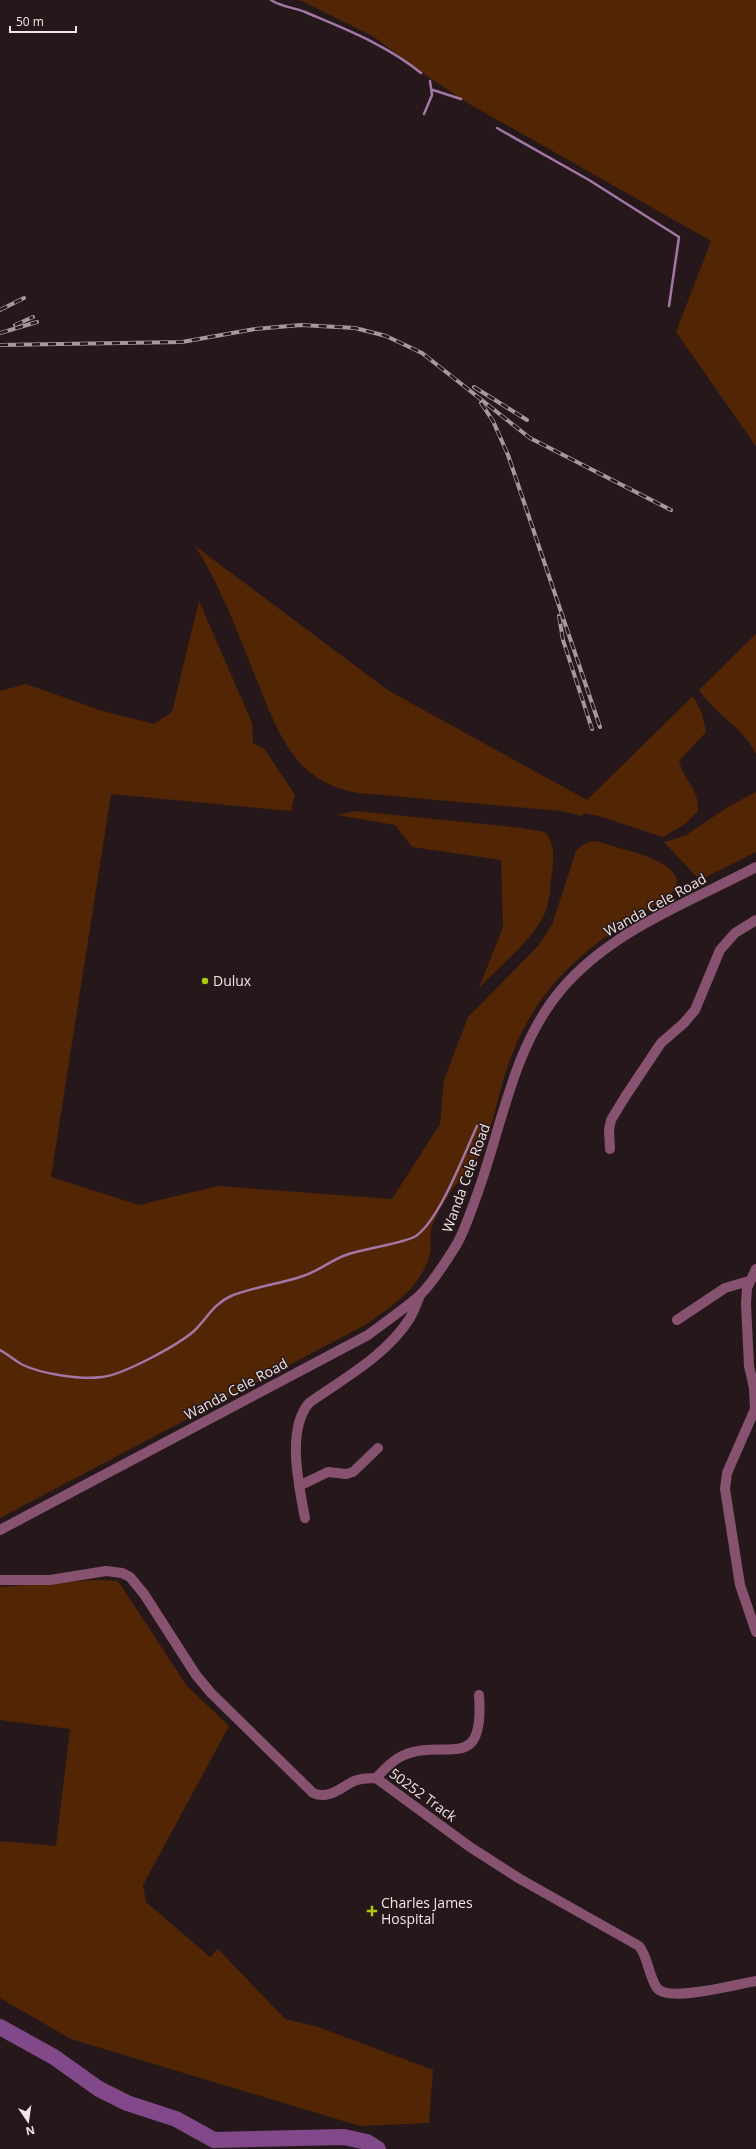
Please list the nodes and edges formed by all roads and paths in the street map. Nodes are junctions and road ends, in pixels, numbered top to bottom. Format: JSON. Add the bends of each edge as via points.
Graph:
{"nodes":[{"id":1,"x":756,"y":867,"type":"edge"},
{"id":2,"x":756,"y":920,"type":"edge"},
{"id":3,"x":610,"y":1149,"type":"dead end"},
{"id":4,"x":756,"y":1269,"type":"edge"},
{"id":5,"x":750,"y":1281,"type":"junction"},
{"id":6,"x":420,"y":1295,"type":"junction"},
{"id":7,"x":677,"y":1320,"type":"dead end"},
{"id":8,"x":378,"y":1448,"type":"dead end"},
{"id":9,"x":299,"y":1486,"type":"junction"},
{"id":10,"x":305,"y":1518,"type":"dead end"},
{"id":11,"x":0,"y":1530,"type":"edge"},
{"id":12,"x":0,"y":1580,"type":"edge"},
{"id":13,"x":756,"y":1632,"type":"edge"},
{"id":14,"x":479,"y":1695,"type":"dead end"},
{"id":15,"x":376,"y":1778,"type":"junction"},
{"id":16,"x":756,"y":1982,"type":"edge"}],
"edges":[{"from":1,"to":6,"type":"street","name":"Wanda Cele Road","via":[[626,935],[592,958],[560,992],[537,1027],[523,1055],[488,1166],[462,1234],[442,1268]]},
{"from":2,"to":3,"type":"street","via":[[736,933],[720,950],[695,1010],[661,1043],[625,1097],[611,1120]]},
{"from":4,"to":5,"type":"street"},
{"from":5,"to":7,"type":"street","via":[[725,1288]]},
{"from":5,"to":13,"type":"street","via":[[746,1304],[754,1409],[727,1473],[725,1489],[740,1586]]},
{"from":6,"to":9,"type":"street","via":[[410,1317],[386,1347],[308,1403],[302,1411],[298,1434]]},
{"from":6,"to":11,"type":"street","name":"Wanda Cele Road","via":[[368,1335]]},
{"from":8,"to":9,"type":"street","via":[[353,1472],[328,1472]]},
{"from":9,"to":10,"type":"street"},
{"from":12,"to":15,"type":"street","name":"50252 Track","via":[[50,1580],[106,1571],[130,1577],[144,1594],[206,1689],[313,1793],[328,1795],[354,1781]]},
{"from":14,"to":15,"type":"street","via":[[480,1709],[476,1733],[467,1746],[452,1751],[421,1751],[402,1756]]},
{"from":15,"to":16,"type":"street","name":"50252 Track","via":[[464,1843],[520,1879],[639,1946],[647,1960],[653,1981],[663,1992],[682,1993]]}]}
